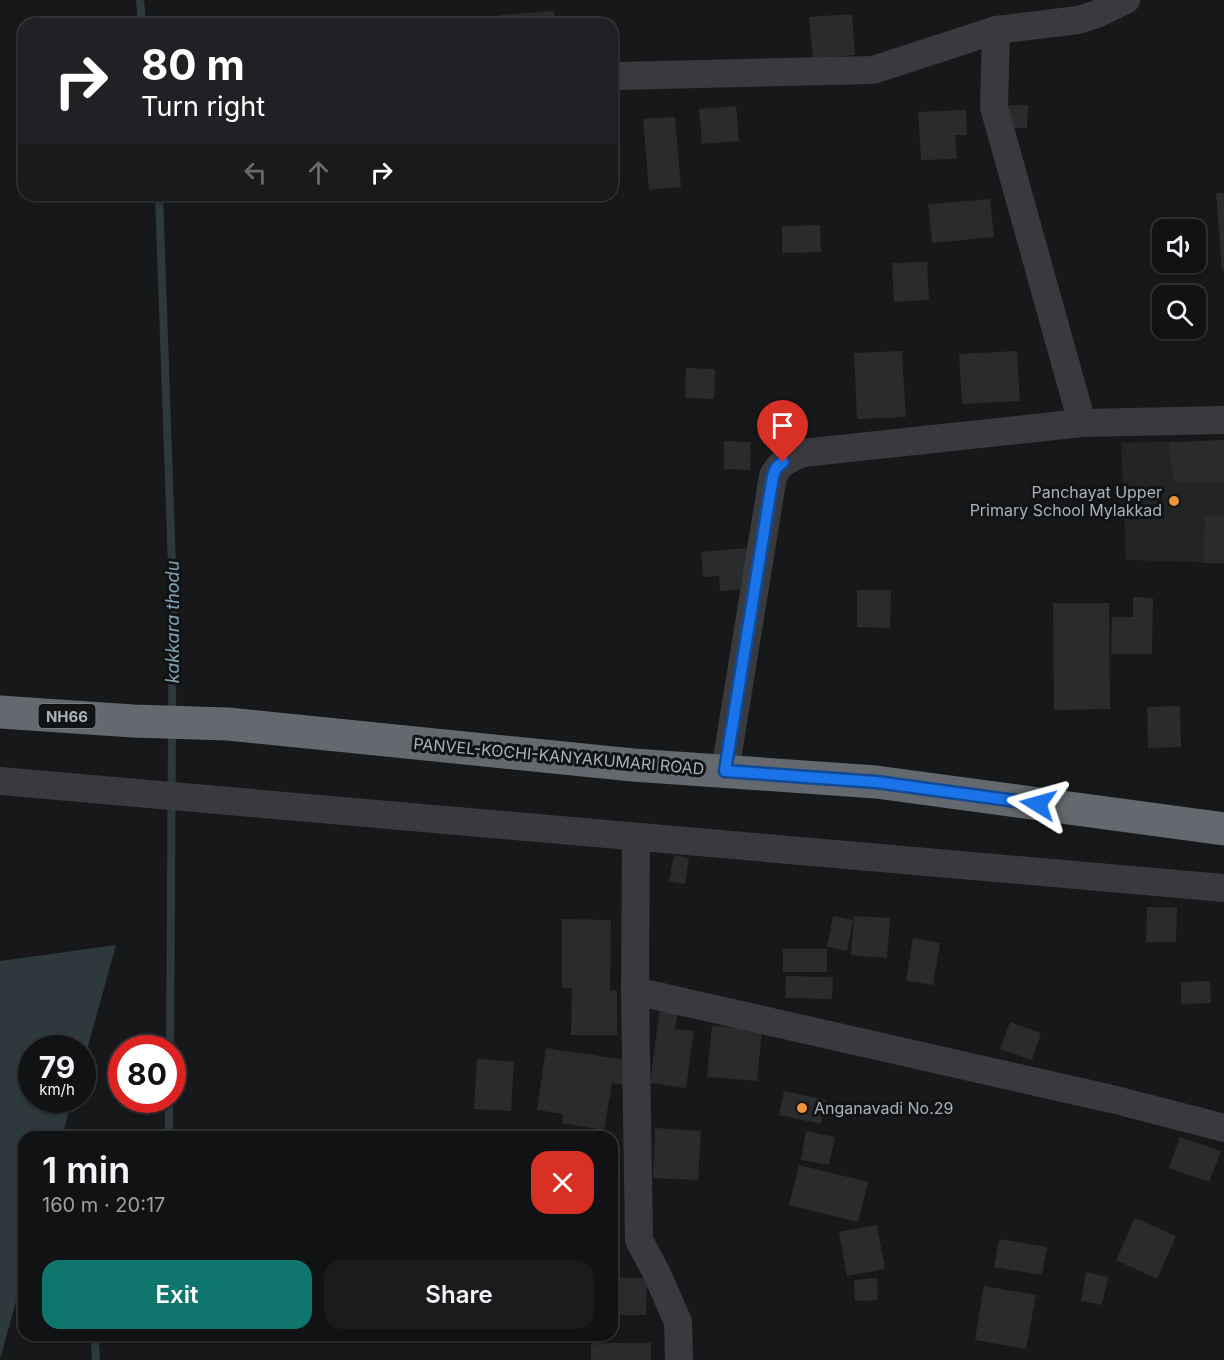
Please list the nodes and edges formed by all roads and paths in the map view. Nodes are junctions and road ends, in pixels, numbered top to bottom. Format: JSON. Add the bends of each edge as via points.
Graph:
{"nodes":[{"id":1,"x":1126,"y":0,"type":"edge"},
{"id":2,"x":996,"y":30,"type":"junction"},
{"id":3,"x":618,"y":76,"type":"edge"},
{"id":4,"x":1224,"y":420,"type":"edge"},
{"id":5,"x":1082,"y":423,"type":"junction"},
{"id":6,"x":0,"y":712,"type":"edge"},
{"id":7,"x":725,"y":771,"type":"junction"},
{"id":8,"x":0,"y":781,"type":"edge"},
{"id":9,"x":1224,"y":830,"type":"edge"},
{"id":10,"x":636,"y":837,"type":"junction"},
{"id":11,"x":1224,"y":888,"type":"edge"},
{"id":12,"x":635,"y":991,"type":"junction"},
{"id":13,"x":1224,"y":1128,"type":"edge"},
{"id":14,"x":679,"y":1360,"type":"edge"}],
"edges":[{"from":1,"to":2,"type":"street","via":[[1078,20]]},
{"from":2,"to":3,"type":"street","via":[[873,70]]},
{"from":2,"to":5,"type":"street","via":[[994,107]]},
{"from":4,"to":5,"type":"street"},
{"from":5,"to":7,"type":"street","via":[[803,453],[776,468]]},
{"from":6,"to":7,"type":"highway","name":"PANVEL-KOCHI-KANYAKUMARI ROAD","number":"NH66","via":[[228,724]]},
{"from":7,"to":9,"type":"highway","name":"PANVEL-KOCHI-KANYAKUMARI ROAD","number":"NH66","via":[[876,782]]},
{"from":8,"to":10,"type":"street"},
{"from":10,"to":11,"type":"street"},
{"from":10,"to":12,"type":"street"},
{"from":12,"to":13,"type":"street"},
{"from":12,"to":14,"type":"street","via":[[639,1240],[678,1322]]}]}
